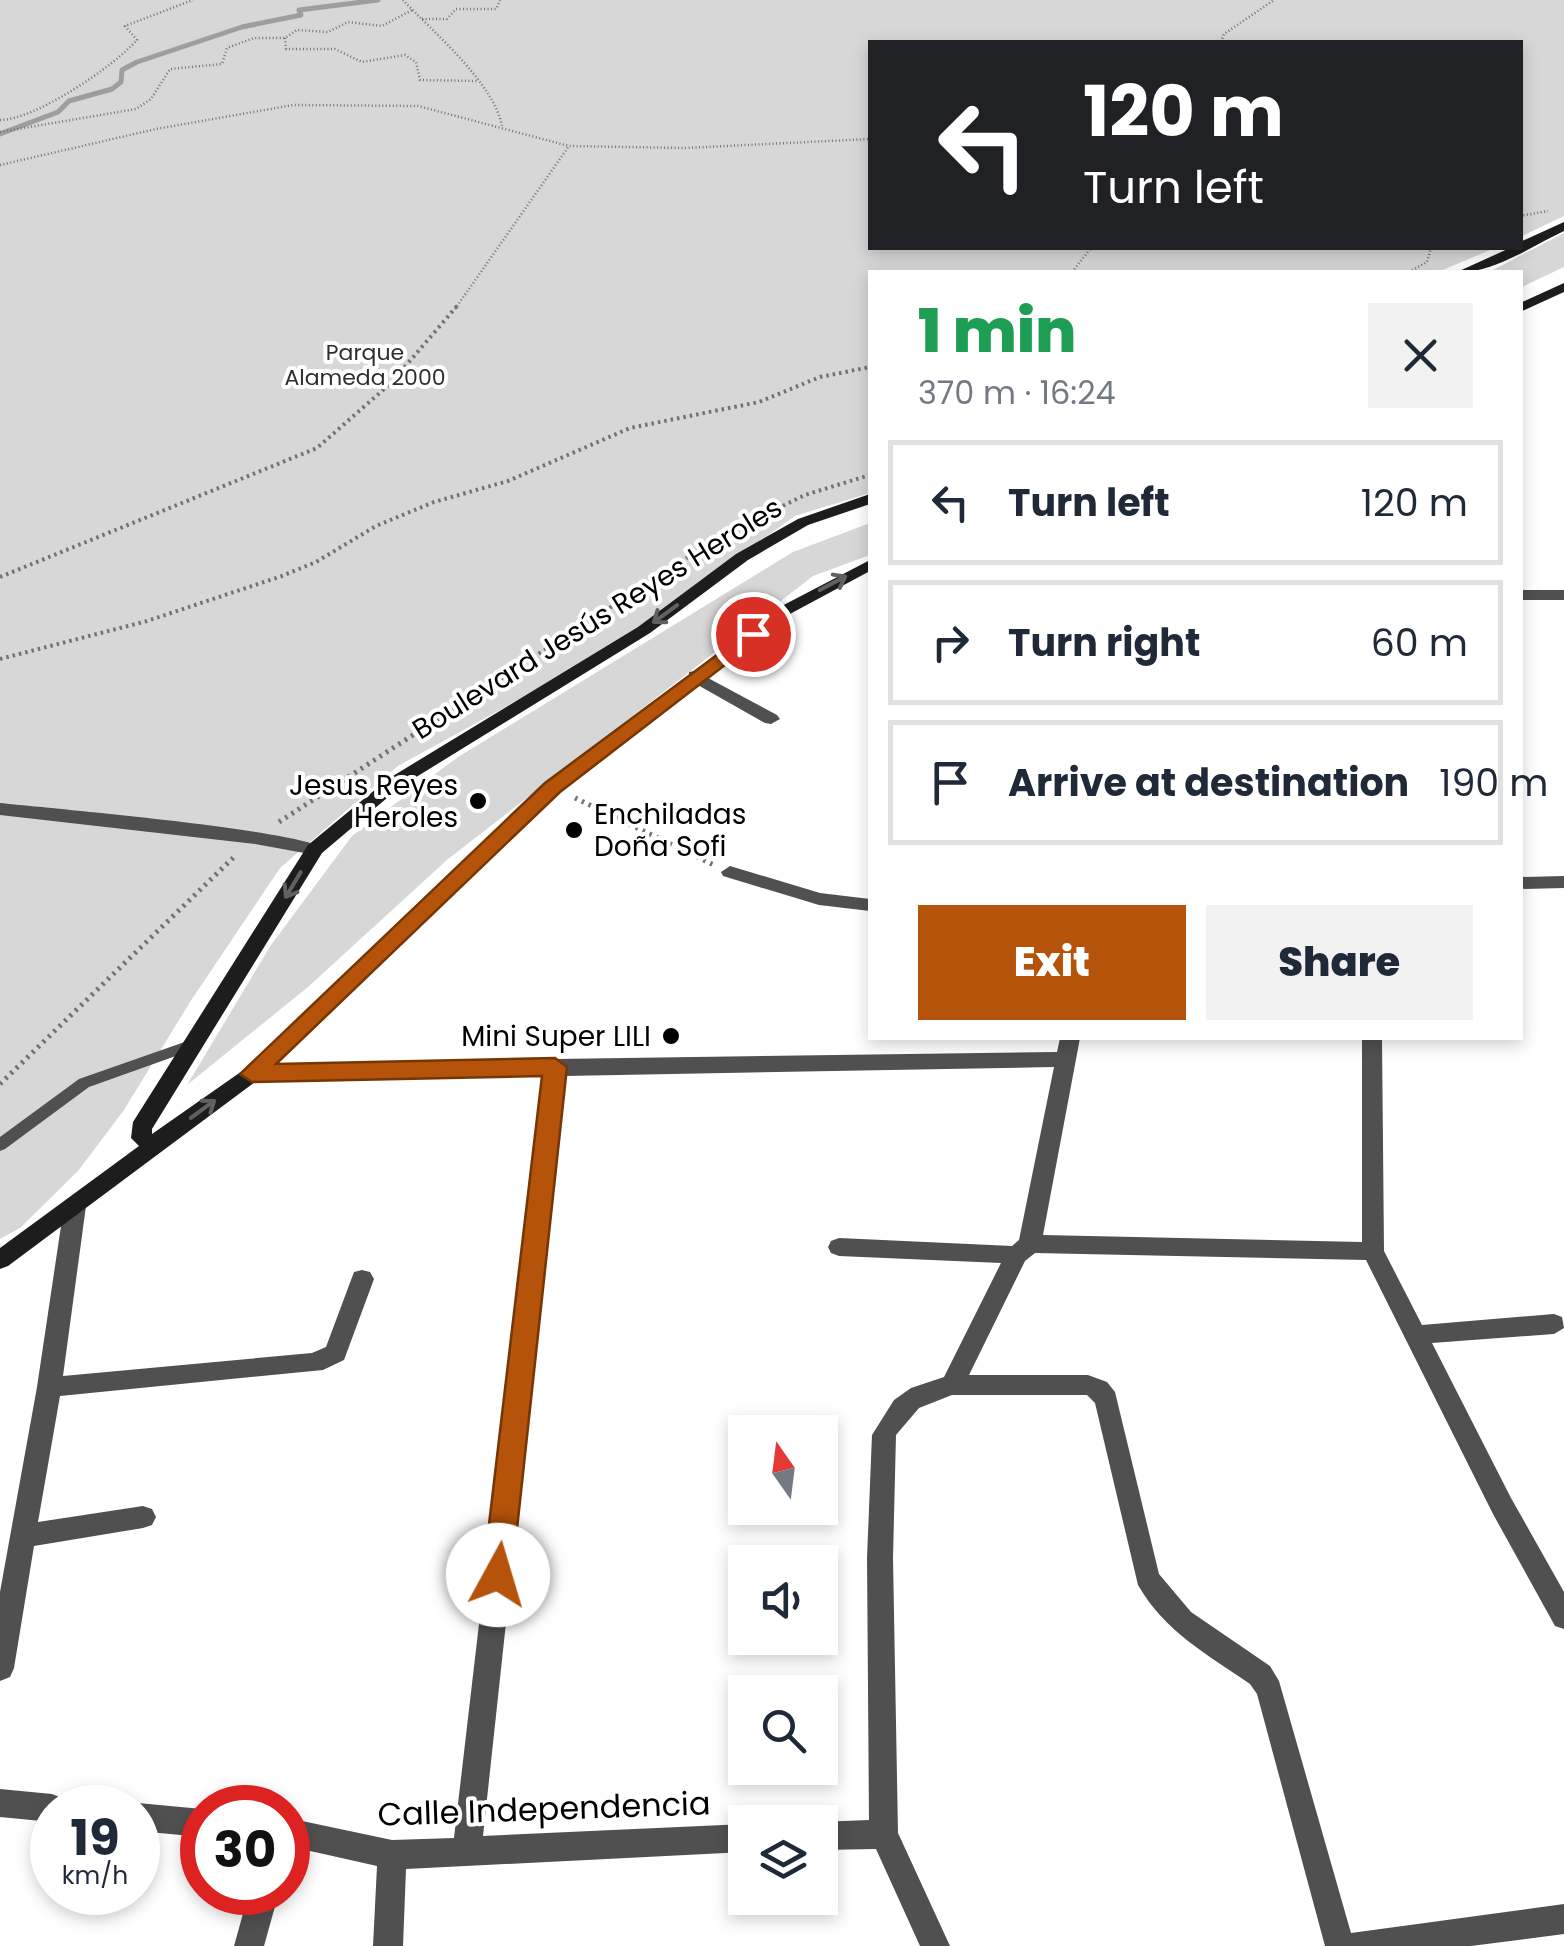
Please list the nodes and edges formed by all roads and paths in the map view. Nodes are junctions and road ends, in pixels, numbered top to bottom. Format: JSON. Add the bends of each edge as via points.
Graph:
{"nodes":[{"id":1,"x":194,"y":0,"type":"edge"},
{"id":2,"x":403,"y":0,"type":"edge"},
{"id":3,"x":500,"y":0,"type":"edge"},
{"id":4,"x":1274,"y":0,"type":"edge"},
{"id":5,"x":412,"y":10,"type":"junction"},
{"id":6,"x":422,"y":20,"type":"junction"},
{"id":7,"x":285,"y":38,"type":"junction"},
{"id":8,"x":1222,"y":40,"type":"edge"},
{"id":9,"x":478,"y":81,"type":"junction"},
{"id":10,"x":0,"y":120,"type":"edge"},
{"id":11,"x":504,"y":128,"type":"junction"},
{"id":12,"x":0,"y":132,"type":"edge"},
{"id":13,"x":868,"y":139,"type":"edge"},
{"id":14,"x":569,"y":146,"type":"junction"},
{"id":15,"x":0,"y":165,"type":"edge"},
{"id":16,"x":1556,"y":210,"type":"dead end"},
{"id":17,"x":1523,"y":216,"type":"edge"},
{"id":18,"x":1564,"y":226,"type":"edge"},
{"id":19,"x":1564,"y":240,"type":"edge"},
{"id":20,"x":1523,"y":246,"type":"edge"},
{"id":21,"x":1523,"y":246,"type":"edge"},
{"id":22,"x":1089,"y":250,"type":"edge"},
{"id":23,"x":1430,"y":250,"type":"edge"},
{"id":24,"x":1513,"y":250,"type":"edge"},
{"id":25,"x":1074,"y":270,"type":"edge"},
{"id":26,"x":1413,"y":270,"type":"edge"},
{"id":27,"x":1468,"y":270,"type":"edge"},
{"id":28,"x":1564,"y":287,"type":"edge"},
{"id":29,"x":1523,"y":307,"type":"edge"},
{"id":30,"x":868,"y":367,"type":"edge"},
{"id":31,"x":868,"y":475,"type":"edge"},
{"id":32,"x":868,"y":500,"type":"edge"},
{"id":33,"x":868,"y":566,"type":"edge"},
{"id":34,"x":0,"y":577,"type":"edge"},
{"id":35,"x":1523,"y":595,"type":"edge"},
{"id":36,"x":1564,"y":595,"type":"edge"},
{"id":37,"x":549,"y":648,"type":"dead end"},
{"id":38,"x":0,"y":659,"type":"edge"},
{"id":39,"x":695,"y":676,"type":"junction"},
{"id":40,"x":770,"y":719,"type":"dead end"},
{"id":41,"x":552,"y":787,"type":"junction"},
{"id":42,"x":0,"y":809,"type":"edge"},
{"id":43,"x":315,"y":848,"type":"junction"},
{"id":44,"x":730,"y":872,"type":"joint"},
{"id":45,"x":1564,"y":882,"type":"edge"},
{"id":46,"x":1523,"y":883,"type":"edge"},
{"id":47,"x":868,"y":905,"type":"edge"},
{"id":48,"x":1372,"y":1040,"type":"edge"},
{"id":49,"x":196,"y":1043,"type":"junction"},
{"id":50,"x":1068,"y":1048,"type":"edge"},
{"id":51,"x":555,"y":1067,"type":"junction"},
{"id":52,"x":252,"y":1074,"type":"junction"},
{"id":53,"x":154,"y":1144,"type":"junction"},
{"id":54,"x":0,"y":1145,"type":"edge"},
{"id":55,"x":75,"y":1206,"type":"junction"},
{"id":56,"x":839,"y":1247,"type":"dead end"},
{"id":57,"x":1023,"y":1249,"type":"junction"},
{"id":58,"x":1373,"y":1252,"type":"junction"},
{"id":59,"x":0,"y":1260,"type":"edge"},
{"id":60,"x":362,"y":1279,"type":"dead end"},
{"id":61,"x":1554,"y":1324,"type":"dead end"},
{"id":62,"x":1416,"y":1335,"type":"junction"},
{"id":63,"x":952,"y":1386,"type":"junction"},
{"id":64,"x":49,"y":1387,"type":"junction"},
{"id":65,"x":142,"y":1517,"type":"dead end"},
{"id":66,"x":22,"y":1536,"type":"junction"},
{"id":67,"x":1564,"y":1618,"type":"edge"},
{"id":68,"x":0,"y":1668,"type":"edge"},
{"id":69,"x":0,"y":1803,"type":"edge"},
{"id":70,"x":30,"y":1806,"type":"edge"},
{"id":71,"x":884,"y":1834,"type":"junction"},
{"id":72,"x":838,"y":1835,"type":"edge"},
{"id":73,"x":310,"y":1837,"type":"edge"},
{"id":74,"x":728,"y":1839,"type":"edge"},
{"id":75,"x":466,"y":1848,"type":"junction"},
{"id":76,"x":392,"y":1855,"type":"junction"},
{"id":77,"x":258,"y":1915,"type":"edge"},
{"id":78,"x":1564,"y":1919,"type":"edge"},
{"id":79,"x":249,"y":1946,"type":"edge"},
{"id":80,"x":388,"y":1946,"type":"edge"},
{"id":81,"x":936,"y":1946,"type":"edge"},
{"id":82,"x":1358,"y":1946,"type":"edge"}],
"edges":[{"from":1,"to":10,"type":"path","via":[[125,26],[137,40],[121,59],[42,111]]},
{"from":2,"to":5,"type":"path"},
{"from":3,"to":6,"type":"path","via":[[496,9]]},
{"from":4,"to":8,"type":"path"},
{"from":5,"to":6,"type":"path"},
{"from":5,"to":7,"type":"path","via":[[388,27],[342,22],[335,30],[297,30]]},
{"from":6,"to":9,"type":"path"},
{"from":7,"to":9,"type":"path","via":[[286,49],[341,48],[362,62],[405,55],[416,62],[420,80]]},
{"from":7,"to":12,"type":"path","via":[[239,42],[227,48],[222,64],[170,68],[136,109]]},
{"from":9,"to":11,"type":"path"},
{"from":11,"to":14,"type":"path"},
{"from":11,"to":15,"type":"path","via":[[418,106],[293,105]]},
{"from":13,"to":14,"type":"path"},
{"from":14,"to":34,"type":"path","via":[[478,279],[340,431],[317,448]]},
{"from":16,"to":17,"type":"path"},
{"from":18,"to":20,"type":"main road"},
{"from":19,"to":21,"type":"main road"},
{"from":22,"to":25,"type":"path"},
{"from":23,"to":26,"type":"path","via":[[1427,262]]},
{"from":24,"to":27,"type":"main road"},
{"from":28,"to":29,"type":"main road"},
{"from":30,"to":38,"type":"path","via":[[820,377],[760,402],[630,428],[508,481],[376,526],[282,576],[148,621]]},
{"from":31,"to":37,"type":"path","via":[[770,509]]},
{"from":32,"to":43,"type":"main road","name":"Boulevard Jesús Reyes Heroles","one_way":true,"via":[[803,522],[757,548],[644,630],[394,783]]},
{"from":39,"to":33,"type":"main road","one_way":true,"via":[[782,612]]},
{"from":35,"to":36,"type":"street"},
{"from":39,"to":40,"type":"street"},
{"from":39,"to":41,"type":"main road"},
{"from":41,"to":44,"type":"path"},
{"from":41,"to":52,"type":"main road"},
{"from":42,"to":43,"type":"street"},
{"from":43,"to":49,"type":"main road","name":"Boulevard Jesús Reyes Heroles","one_way":true},
{"from":44,"to":47,"type":"street","via":[[819,899]]},
{"from":45,"to":46,"type":"street"},
{"from":48,"to":58,"type":"street"},
{"from":49,"to":53,"type":"main road","name":"Boulevard Jesús Reyes Heroles","via":[[141,1128],[142,1138]]},
{"from":49,"to":54,"type":"lane","via":[[84,1082]]},
{"from":50,"to":51,"type":"street"},
{"from":50,"to":57,"type":"street"},
{"from":51,"to":52,"type":"street"},
{"from":51,"to":75,"type":"street"},
{"from":53,"to":52,"type":"main road","one_way":true},
{"from":53,"to":55,"type":"main road"},
{"from":55,"to":59,"type":"main road"},
{"from":55,"to":64,"type":"street"},
{"from":56,"to":57,"type":"street"},
{"from":57,"to":58,"type":"street"},
{"from":57,"to":63,"type":"street"},
{"from":58,"to":62,"type":"street"},
{"from":60,"to":64,"type":"street","via":[[336,1354],[315,1363]]},
{"from":61,"to":62,"type":"street"},
{"from":62,"to":67,"type":"street"},
{"from":63,"to":71,"type":"street","via":[[914,1396],[884,1436]]},
{"from":63,"to":82,"type":"street","via":[[1088,1386],[1106,1399],[1154,1592],[1269,1690]]},
{"from":64,"to":66,"type":"street"},
{"from":65,"to":66,"type":"street"},
{"from":66,"to":68,"type":"street"},
{"from":69,"to":70,"type":"street"},
{"from":71,"to":72,"type":"street"},
{"from":71,"to":81,"type":"street"},
{"from":73,"to":76,"type":"street","name":"Calle Independencia"},
{"from":74,"to":75,"type":"street","name":"Calle Independencia"},
{"from":75,"to":76,"type":"street","name":"Calle Independencia"},
{"from":76,"to":80,"type":"street"},
{"from":77,"to":79,"type":"street"},
{"from":78,"to":82,"type":"street"}]}
